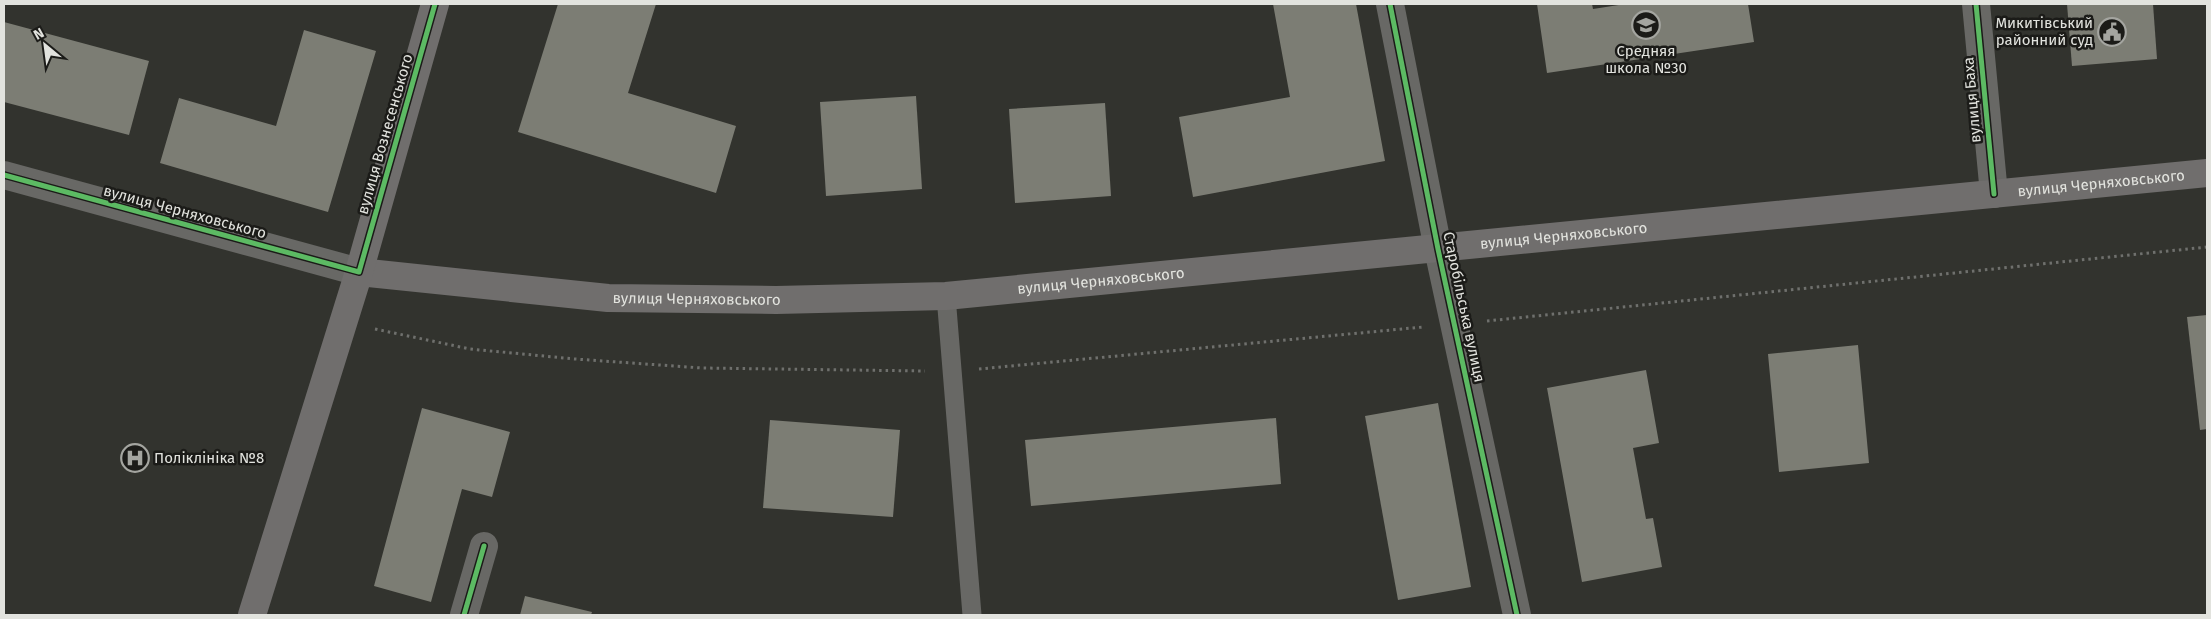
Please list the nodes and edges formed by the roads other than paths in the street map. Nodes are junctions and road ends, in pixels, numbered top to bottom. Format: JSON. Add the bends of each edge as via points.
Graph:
{"nodes":[{"id":1,"x":435,"y":4,"type":"edge"},
{"id":2,"x":1390,"y":4,"type":"edge"},
{"id":3,"x":1976,"y":4,"type":"edge"},
{"id":4,"x":2207,"y":173,"type":"edge"},
{"id":5,"x":4,"y":176,"type":"edge"},
{"id":6,"x":1994,"y":194,"type":"junction"},
{"id":7,"x":1438,"y":250,"type":"junction"},
{"id":8,"x":359,"y":272,"type":"junction"},
{"id":9,"x":946,"y":296,"type":"junction"},
{"id":10,"x":484,"y":546,"type":"dead end"},
{"id":11,"x":252,"y":615,"type":"edge"},
{"id":12,"x":464,"y":615,"type":"edge"},
{"id":13,"x":972,"y":615,"type":"edge"},
{"id":14,"x":1517,"y":615,"type":"edge"}],
"edges":[{"from":1,"to":8,"type":"main road","name":"вулиця Вознесенського"},
{"from":2,"to":7,"type":"street","name":"Старобільська вулиця"},
{"from":3,"to":6,"type":"street","name":"вулиця Баха"},
{"from":4,"to":6,"type":"main road","name":"вулиця Черняховського"},
{"from":5,"to":8,"type":"street","name":"вулиця Черняховського"},
{"from":6,"to":7,"type":"main road","name":"вулиця Черняховського"},
{"from":7,"to":9,"type":"main road","name":"вулиця Черняховського"},
{"from":7,"to":14,"type":"street","name":"Старобільська вулиця"},
{"from":8,"to":9,"type":"main road","name":"вулиця Черняховського","via":[[608,298],[776,300]]},
{"from":8,"to":11,"type":"main road","name":"вулиця Вознесенського"},
{"from":9,"to":13,"type":"lane"},
{"from":10,"to":12,"type":"street"}]}
